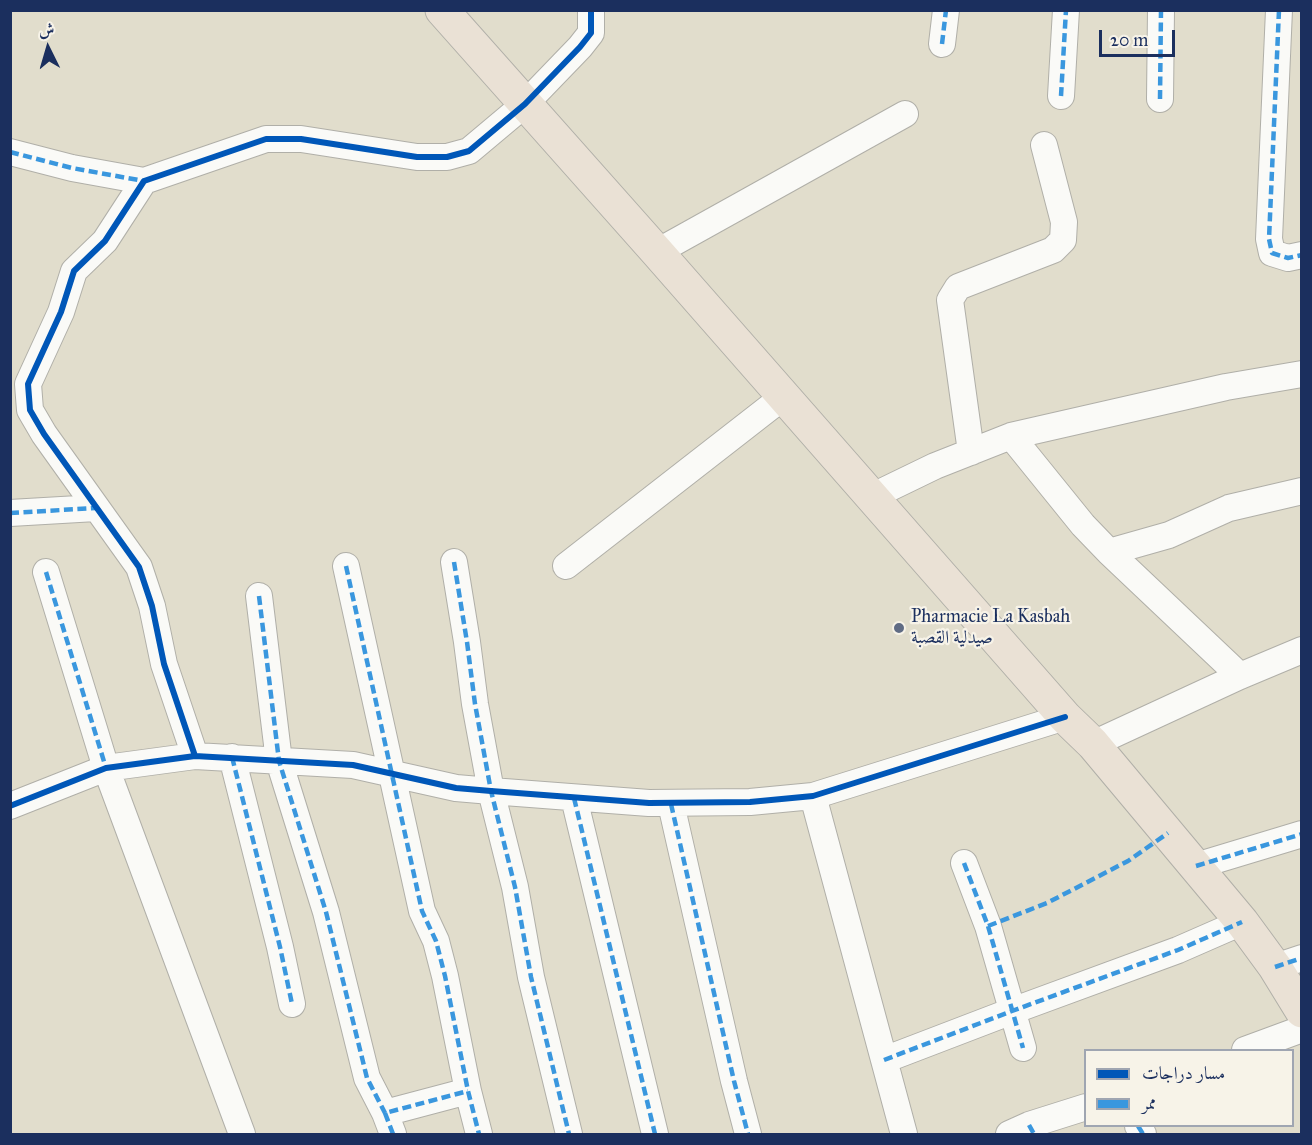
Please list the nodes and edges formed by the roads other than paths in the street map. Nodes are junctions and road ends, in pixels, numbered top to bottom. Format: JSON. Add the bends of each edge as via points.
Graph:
{"nodes":[{"id":1,"x":442,"y":10,"type":"edge"},
{"id":2,"x":591,"y":10,"type":"edge"},
{"id":3,"x":945,"y":10,"type":"edge"},
{"id":4,"x":1066,"y":10,"type":"edge"},
{"id":5,"x":1161,"y":10,"type":"edge"},
{"id":6,"x":1279,"y":10,"type":"edge"},
{"id":7,"x":942,"y":44,"type":"dead end"},
{"id":8,"x":1061,"y":96,"type":"dead end"},
{"id":9,"x":1160,"y":99,"type":"dead end"},
{"id":10,"x":525,"y":104,"type":"junction"},
{"id":11,"x":905,"y":114,"type":"dead end"},
{"id":12,"x":1044,"y":145,"type":"dead end"},
{"id":13,"x":10,"y":152,"type":"edge"},
{"id":14,"x":144,"y":181,"type":"junction"},
{"id":15,"x":657,"y":252,"type":"junction"},
{"id":16,"x":1302,"y":255,"type":"edge"},
{"id":17,"x":1302,"y":374,"type":"edge"},
{"id":18,"x":783,"y":397,"type":"junction"},
{"id":19,"x":1011,"y":436,"type":"junction"},
{"id":20,"x":970,"y":452,"type":"junction"},
{"id":21,"x":1302,"y":491,"type":"edge"},
{"id":22,"x":871,"y":497,"type":"junction"},
{"id":23,"x":96,"y":508,"type":"junction"},
{"id":24,"x":10,"y":513,"type":"edge"},
{"id":25,"x":1109,"y":552,"type":"junction"},
{"id":26,"x":454,"y":562,"type":"dead end"},
{"id":27,"x":346,"y":566,"type":"dead end"},
{"id":28,"x":566,"y":566,"type":"dead end"},
{"id":29,"x":46,"y":573,"type":"dead end"},
{"id":30,"x":259,"y":596,"type":"dead end"},
{"id":31,"x":1302,"y":650,"type":"edge"},
{"id":32,"x":1240,"y":676,"type":"junction"},
{"id":33,"x":1065,"y":717,"type":"junction"},
{"id":34,"x":1093,"y":744,"type":"junction"},
{"id":35,"x":195,"y":756,"type":"junction"},
{"id":36,"x":232,"y":758,"type":"junction"},
{"id":37,"x":279,"y":761,"type":"junction"},
{"id":38,"x":105,"y":768,"type":"junction"},
{"id":39,"x":392,"y":774,"type":"junction"},
{"id":40,"x":490,"y":791,"type":"junction"},
{"id":41,"x":813,"y":796,"type":"junction"},
{"id":42,"x":574,"y":798,"type":"junction"},
{"id":43,"x":671,"y":804,"type":"junction"},
{"id":44,"x":10,"y":806,"type":"edge"},
{"id":45,"x":1302,"y":834,"type":"edge"},
{"id":46,"x":964,"y":863,"type":"dead end"},
{"id":47,"x":1196,"y":866,"type":"junction"},
{"id":48,"x":1242,"y":922,"type":"junction"},
{"id":49,"x":1288,"y":962,"type":"edge"},
{"id":50,"x":292,"y":1004,"type":"dead end"},
{"id":51,"x":1012,"y":1011,"type":"junction"},
{"id":52,"x":1302,"y":1011,"type":"edge"},
{"id":53,"x":1302,"y":1029,"type":"edge"},
{"id":54,"x":1023,"y":1048,"type":"dead end"},
{"id":55,"x":1248,"y":1049,"type":"edge"},
{"id":56,"x":884,"y":1060,"type":"junction"},
{"id":57,"x":468,"y":1091,"type":"junction"},
{"id":58,"x":1084,"y":1108,"type":"edge"},
{"id":59,"x":389,"y":1124,"type":"edge"},
{"id":60,"x":1024,"y":1131,"type":"edge"},
{"id":61,"x":242,"y":1134,"type":"edge"},
{"id":62,"x":479,"y":1134,"type":"edge"},
{"id":63,"x":569,"y":1134,"type":"edge"},
{"id":64,"x":656,"y":1134,"type":"edge"},
{"id":65,"x":748,"y":1134,"type":"edge"},
{"id":66,"x":904,"y":1134,"type":"edge"}],
"edges":[{"from":1,"to":10,"type":"main road"},
{"from":2,"to":10,"type":"street","via":[[591,33]]},
{"from":3,"to":7,"type":"street"},
{"from":4,"to":8,"type":"street"},
{"from":5,"to":9,"type":"street"},
{"from":6,"to":16,"type":"street","via":[[1269,239],[1272,253],[1288,258]]},
{"from":10,"to":14,"type":"street","via":[[469,151],[447,157],[417,157],[301,139],[266,139]]},
{"from":10,"to":15,"type":"main road"},
{"from":11,"to":15,"type":"street"},
{"from":12,"to":20,"type":"street","via":[[1064,222],[1063,240],[1053,250],[958,287],[950,300]]},
{"from":13,"to":14,"type":"street"},
{"from":14,"to":23,"type":"street","via":[[105,241],[74,271],[62,312],[28,384],[34,418]]},
{"from":15,"to":18,"type":"main road"},
{"from":17,"to":19,"type":"street","via":[[1226,387]]},
{"from":18,"to":22,"type":"main road"},
{"from":18,"to":28,"type":"street"},
{"from":19,"to":20,"type":"street"},
{"from":19,"to":25,"type":"street"},
{"from":20,"to":22,"type":"street"},
{"from":21,"to":25,"type":"street","via":[[1229,508],[1169,535]]},
{"from":22,"to":33,"type":"main road"},
{"from":23,"to":24,"type":"street"},
{"from":23,"to":35,"type":"street","via":[[139,567],[164,664]]},
{"from":25,"to":32,"type":"street"},
{"from":26,"to":40,"type":"street"},
{"from":27,"to":39,"type":"street"},
{"from":29,"to":38,"type":"street"},
{"from":30,"to":37,"type":"street"},
{"from":31,"to":32,"type":"street"},
{"from":32,"to":34,"type":"street"},
{"from":33,"to":34,"type":"main road"},
{"from":33,"to":41,"type":"street"},
{"from":34,"to":47,"type":"main road"},
{"from":35,"to":36,"type":"street"},
{"from":35,"to":38,"type":"street"},
{"from":36,"to":37,"type":"street"},
{"from":36,"to":50,"type":"street"},
{"from":37,"to":39,"type":"street","via":[[353,765]]},
{"from":37,"to":59,"type":"street","via":[[326,912],[368,1078]]},
{"from":38,"to":44,"type":"street"},
{"from":38,"to":61,"type":"street"},
{"from":39,"to":40,"type":"street"},
{"from":39,"to":57,"type":"street","via":[[422,911],[436,941],[445,976]]},
{"from":40,"to":42,"type":"street"},
{"from":40,"to":63,"type":"street"},
{"from":41,"to":43,"type":"street"},
{"from":41,"to":56,"type":"street"},
{"from":42,"to":43,"type":"street"},
{"from":42,"to":64,"type":"street"},
{"from":43,"to":65,"type":"street"},
{"from":45,"to":47,"type":"street"},
{"from":46,"to":51,"type":"street","via":[[988,926]]},
{"from":47,"to":48,"type":"main road"},
{"from":48,"to":49,"type":"main road"},
{"from":48,"to":51,"type":"street","via":[[1178,950]]},
{"from":49,"to":52,"type":"main road"},
{"from":51,"to":54,"type":"street"},
{"from":51,"to":56,"type":"street"},
{"from":53,"to":55,"type":"street"},
{"from":56,"to":66,"type":"street"},
{"from":57,"to":59,"type":"street"},
{"from":57,"to":62,"type":"street"},
{"from":58,"to":60,"type":"street"}]}
